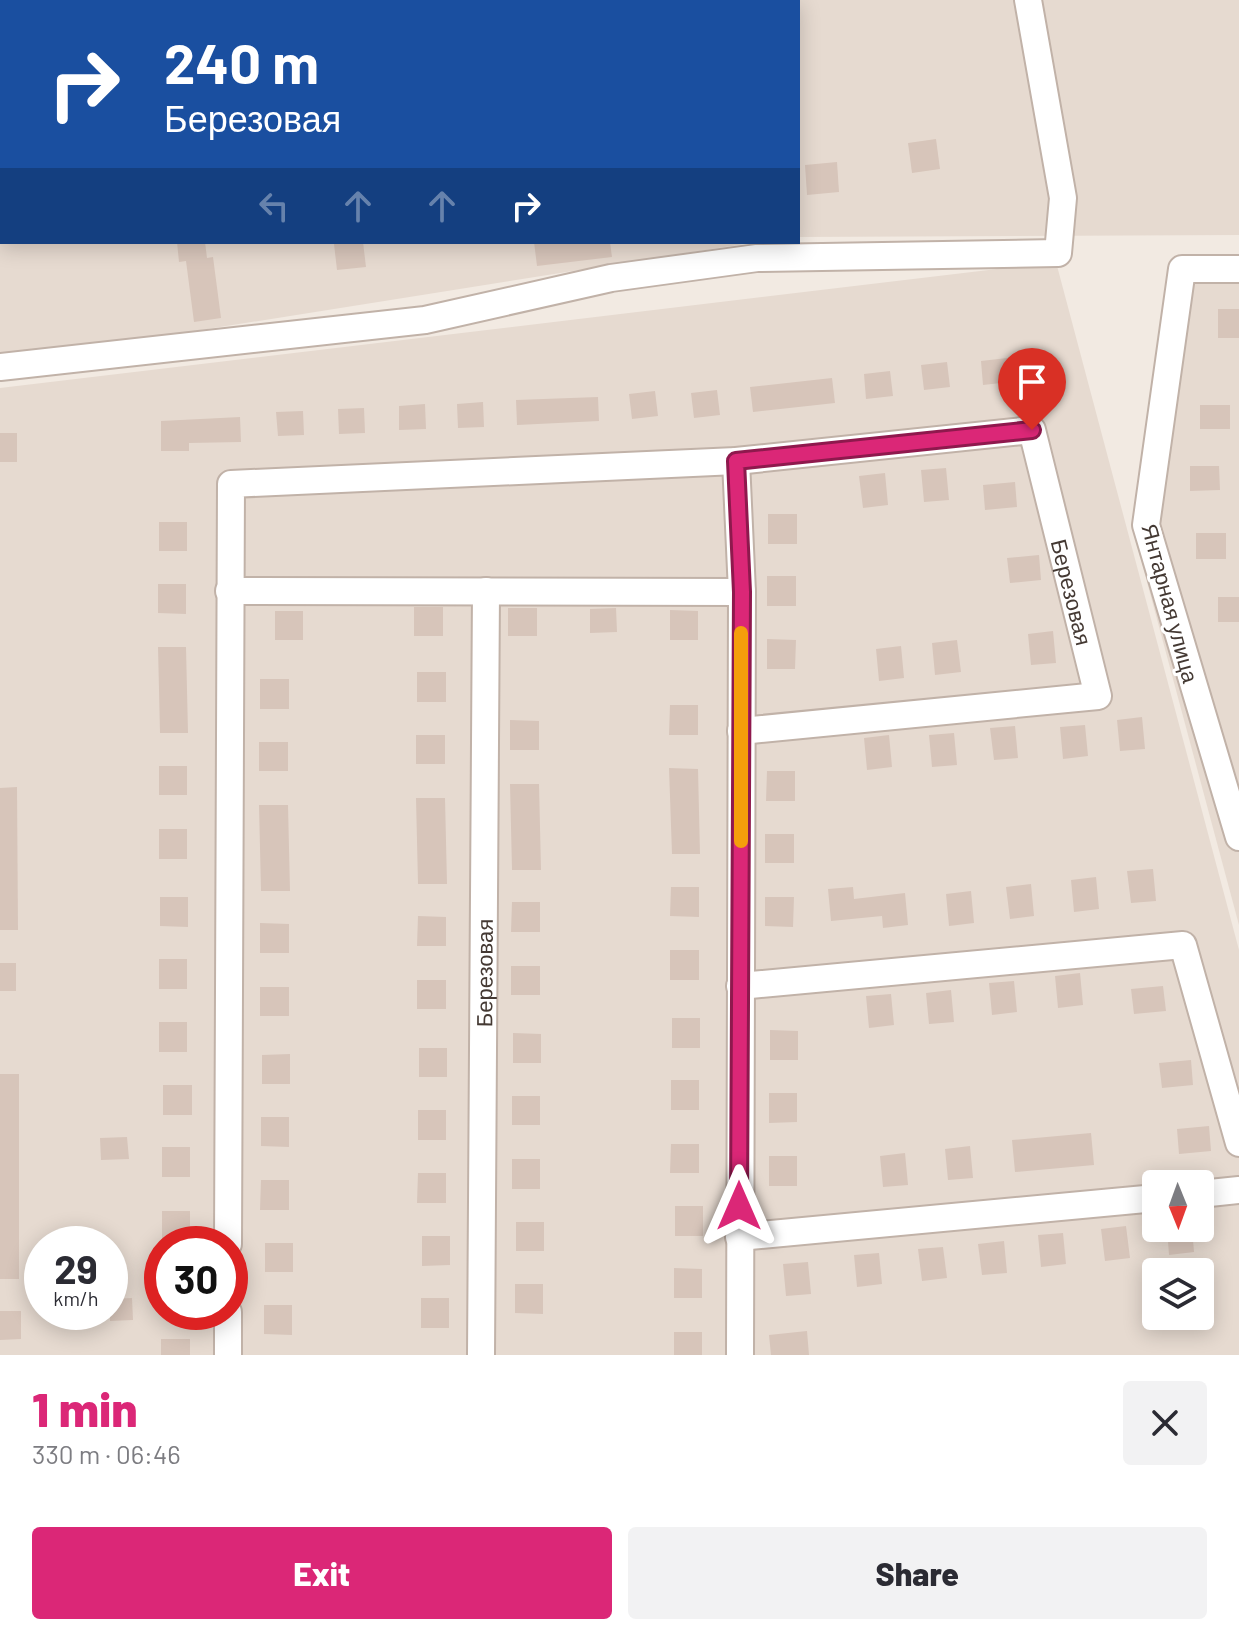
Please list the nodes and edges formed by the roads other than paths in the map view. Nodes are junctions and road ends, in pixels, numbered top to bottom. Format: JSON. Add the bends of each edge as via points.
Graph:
{"nodes":[{"id":1,"x":1028,"y":0,"type":"edge"},
{"id":2,"x":1239,"y":269,"type":"edge"},
{"id":3,"x":0,"y":367,"type":"edge"},
{"id":4,"x":736,"y":461,"type":"junction"},
{"id":5,"x":229,"y":591,"type":"junction"},
{"id":6,"x":486,"y":591,"type":"junction"},
{"id":7,"x":742,"y":592,"type":"junction"},
{"id":8,"x":741,"y":731,"type":"junction"},
{"id":9,"x":1239,"y":837,"type":"edge"},
{"id":10,"x":740,"y":986,"type":"junction"},
{"id":11,"x":1239,"y":1143,"type":"edge"},
{"id":12,"x":1239,"y":1190,"type":"edge"},
{"id":13,"x":1214,"y":1193,"type":"edge"},
{"id":14,"x":1142,"y":1199,"type":"edge"},
{"id":15,"x":228,"y":1226,"type":"edge"},
{"id":16,"x":739,"y":1237,"type":"junction"},
{"id":17,"x":228,"y":1330,"type":"edge"},
{"id":18,"x":228,"y":1355,"type":"edge"},
{"id":19,"x":481,"y":1355,"type":"edge"},
{"id":20,"x":740,"y":1355,"type":"edge"}],
"edges":[{"from":1,"to":3,"type":"street","via":[[1063,198],[1058,253],[757,258],[611,278],[425,320]]},
{"from":2,"to":9,"type":"street","name":"Янтарная улица","via":[[1182,269],[1146,525]]},
{"from":4,"to":5,"type":"street","name":"Березовая","via":[[231,484]]},
{"from":4,"to":7,"type":"street"},
{"from":4,"to":8,"type":"street","name":"Березовая","via":[[1032,430],[1098,696]]},
{"from":5,"to":6,"type":"street"},
{"from":5,"to":15,"type":"street","name":"Березовая"},
{"from":6,"to":7,"type":"street"},
{"from":6,"to":19,"type":"street","name":"Березовая"},
{"from":7,"to":8,"type":"street"},
{"from":8,"to":10,"type":"street"},
{"from":10,"to":11,"type":"street","via":[[1183,945]]},
{"from":10,"to":16,"type":"street"},
{"from":12,"to":13,"type":"street"},
{"from":14,"to":16,"type":"street"},
{"from":16,"to":20,"type":"street"},
{"from":17,"to":18,"type":"street"}]}
